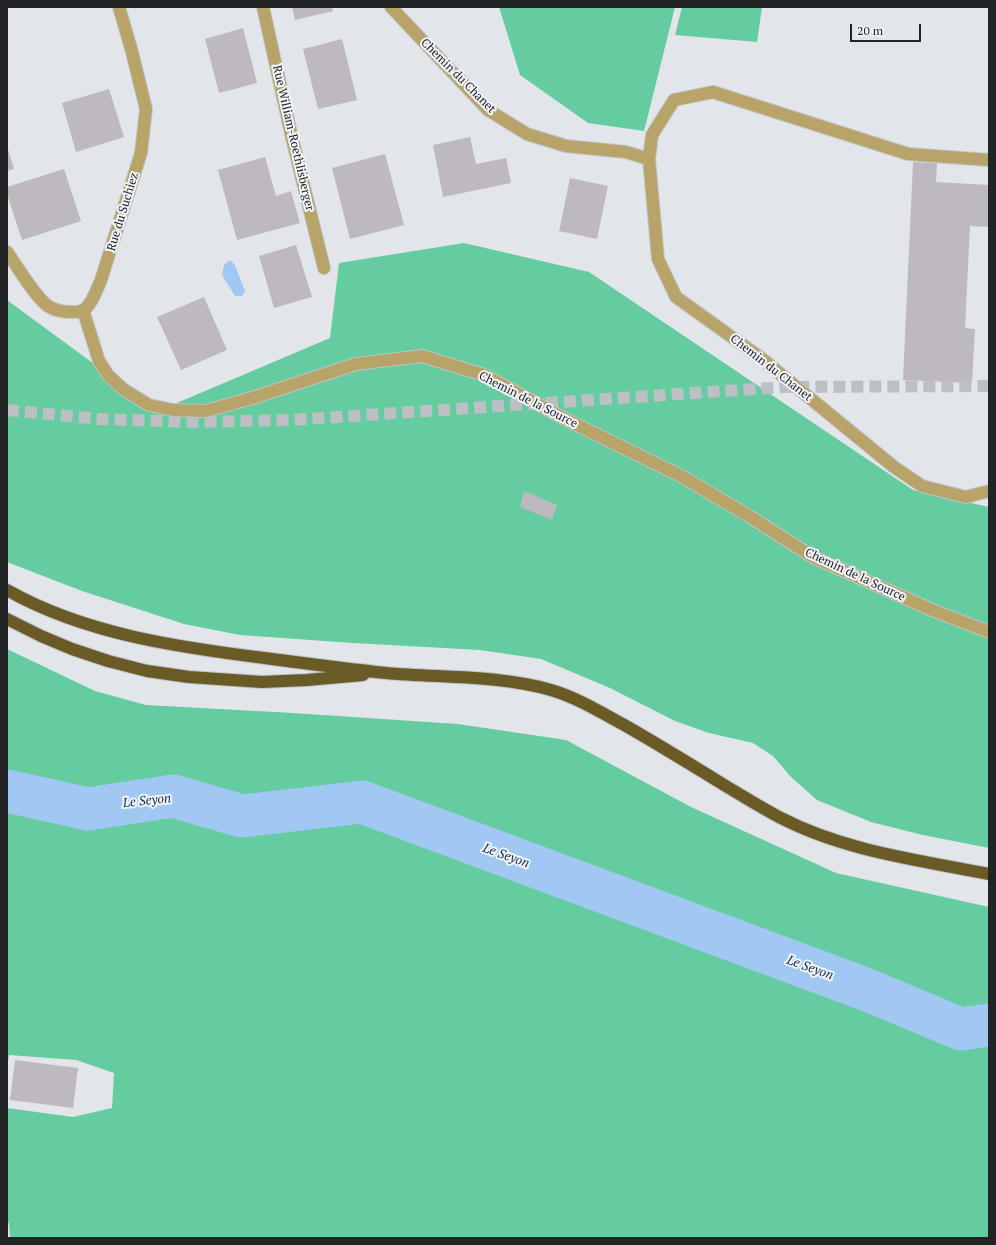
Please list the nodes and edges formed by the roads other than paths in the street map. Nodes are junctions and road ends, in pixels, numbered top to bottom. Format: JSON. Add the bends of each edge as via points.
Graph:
{"nodes":[{"id":1,"x":120,"y":7,"type":"edge"},
{"id":2,"x":263,"y":7,"type":"edge"},
{"id":3,"x":391,"y":7,"type":"edge"},
{"id":4,"x":650,"y":159,"type":"junction"},
{"id":5,"x":989,"y":160,"type":"edge"},
{"id":6,"x":7,"y":252,"type":"edge"},
{"id":7,"x":324,"y":268,"type":"dead end"},
{"id":8,"x":83,"y":310,"type":"junction"},
{"id":9,"x":989,"y":491,"type":"edge"},
{"id":10,"x":7,"y":590,"type":"edge"},
{"id":11,"x":7,"y":619,"type":"edge"},
{"id":12,"x":989,"y":632,"type":"edge"},
{"id":13,"x":386,"y":673,"type":"junction"},
{"id":14,"x":989,"y":874,"type":"edge"}],
"edges":[{"from":1,"to":8,"type":"street","name":"Rue du Suchiez","via":[[146,110],[141,153],[101,280]]},
{"from":2,"to":7,"type":"street","name":"Rue William-Roethlisberger"},
{"from":3,"to":4,"type":"street","name":"Chemin du Chanet","via":[[488,110],[527,134],[566,146],[626,152]]},
{"from":4,"to":5,"type":"street","name":"Chemin du Chanet","via":[[652,134],[674,100],[713,92],[908,154]]},
{"from":4,"to":9,"type":"street","name":"Chemin du Chanet","via":[[658,259],[676,297],[761,358],[894,467],[922,486],[966,497]]},
{"from":6,"to":8,"type":"street","via":[[36,294],[48,306],[66,312]]},
{"from":8,"to":12,"type":"street","name":"Chemin de la Source","via":[[99,361],[108,375],[123,389],[149,405],[173,410],[206,411],[356,364],[422,356],[484,375],[565,419],[681,476],[813,557],[932,610]]},
{"from":10,"to":13,"type":"highway","via":[[25,600],[81,621],[128,636],[172,646]]},
{"from":11,"to":13,"type":"highway","via":[[72,649],[108,661],[147,671],[189,677],[262,682]]},
{"from":13,"to":14,"type":"highway","via":[[506,681],[553,691],[574,698],[615,720],[766,810],[809,831],[862,848]]}]}
